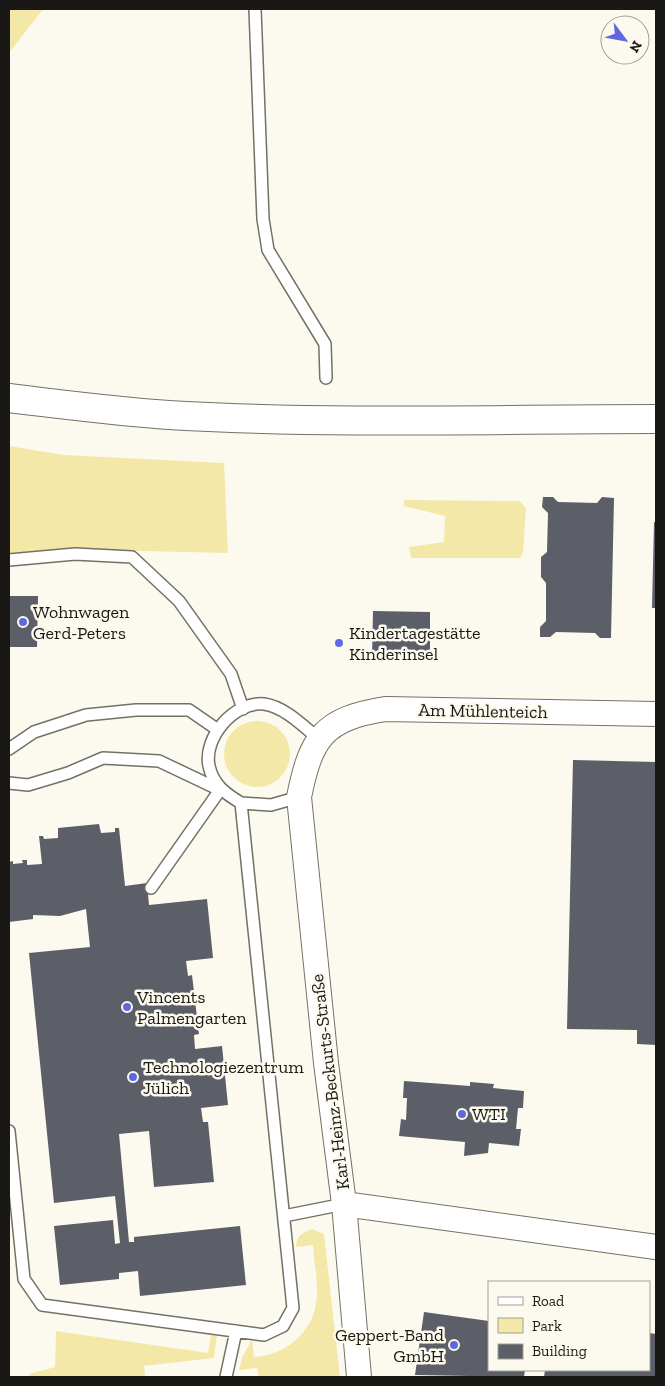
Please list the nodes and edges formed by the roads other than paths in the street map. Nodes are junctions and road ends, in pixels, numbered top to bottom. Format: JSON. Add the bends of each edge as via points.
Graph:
{"nodes":[{"id":1,"x":255,"y":9,"type":"edge"},
{"id":2,"x":326,"y":378,"type":"dead end"},
{"id":3,"x":9,"y":398,"type":"edge"},
{"id":4,"x":656,"y":419,"type":"edge"},
{"id":5,"x":9,"y":560,"type":"edge"},
{"id":6,"x":243,"y":709,"type":"junction"},
{"id":7,"x":656,"y":714,"type":"edge"},
{"id":8,"x":218,"y":730,"type":"junction"},
{"id":9,"x":319,"y":738,"type":"junction"},
{"id":10,"x":9,"y":749,"type":"edge"},
{"id":11,"x":9,"y":783,"type":"edge"},
{"id":12,"x":220,"y":790,"type":"junction"},
{"id":13,"x":299,"y":798,"type":"junction"},
{"id":14,"x":241,"y":803,"type":"junction"},
{"id":15,"x":151,"y":888,"type":"dead end"},
{"id":16,"x":9,"y":1131,"type":"edge"},
{"id":17,"x":344,"y":1204,"type":"junction"},
{"id":18,"x":284,"y":1216,"type":"junction"},
{"id":19,"x":656,"y":1247,"type":"edge"},
{"id":20,"x":236,"y":1331,"type":"junction"},
{"id":21,"x":220,"y":1377,"type":"edge"},
{"id":22,"x":226,"y":1377,"type":"edge"},
{"id":23,"x":359,"y":1377,"type":"edge"}],
"edges":[{"from":1,"to":2,"type":"lane","via":[[263,219],[268,250],[325,344]]},
{"from":3,"to":4,"type":"main road","via":[[188,416]]},
{"from":5,"to":6,"type":"lane","via":[[75,554],[132,557],[179,601],[231,674]]},
{"from":6,"to":8,"type":"lane","via":[[227,719]]},
{"from":6,"to":9,"type":"lane","via":[[263,704],[286,713]]},
{"from":7,"to":9,"type":"street","name":"Am Mühlenteich","via":[[385,709],[356,714],[331,726]]},
{"from":8,"to":10,"type":"lane","via":[[188,710],[136,710],[86,715],[34,732]]},
{"from":8,"to":12,"type":"lane","via":[[210,746],[209,766]]},
{"from":9,"to":13,"type":"street","name":"Karl-Heinz-Beckurts-Straße","via":[[305,766]]},
{"from":11,"to":12,"type":"lane","via":[[28,784],[68,773],[103,758],[159,762]]},
{"from":12,"to":14,"type":"lane"},
{"from":12,"to":15,"type":"lane"},
{"from":13,"to":14,"type":"lane","via":[[271,804]]},
{"from":13,"to":17,"type":"street","name":"Karl-Heinz-Beckurts-Straße"},
{"from":14,"to":18,"type":"lane"},
{"from":16,"to":20,"type":"lane","via":[[24,1279],[42,1305]]},
{"from":17,"to":18,"type":"lane"},
{"from":17,"to":19,"type":"street","name":"Karl-Heinz-Beckurts-Straße"},
{"from":17,"to":23,"type":"street"},
{"from":18,"to":20,"type":"lane","via":[[293,1308],[284,1326],[264,1335]]},
{"from":20,"to":22,"type":"lane"},
{"from":21,"to":22,"type":"lane"}]}
